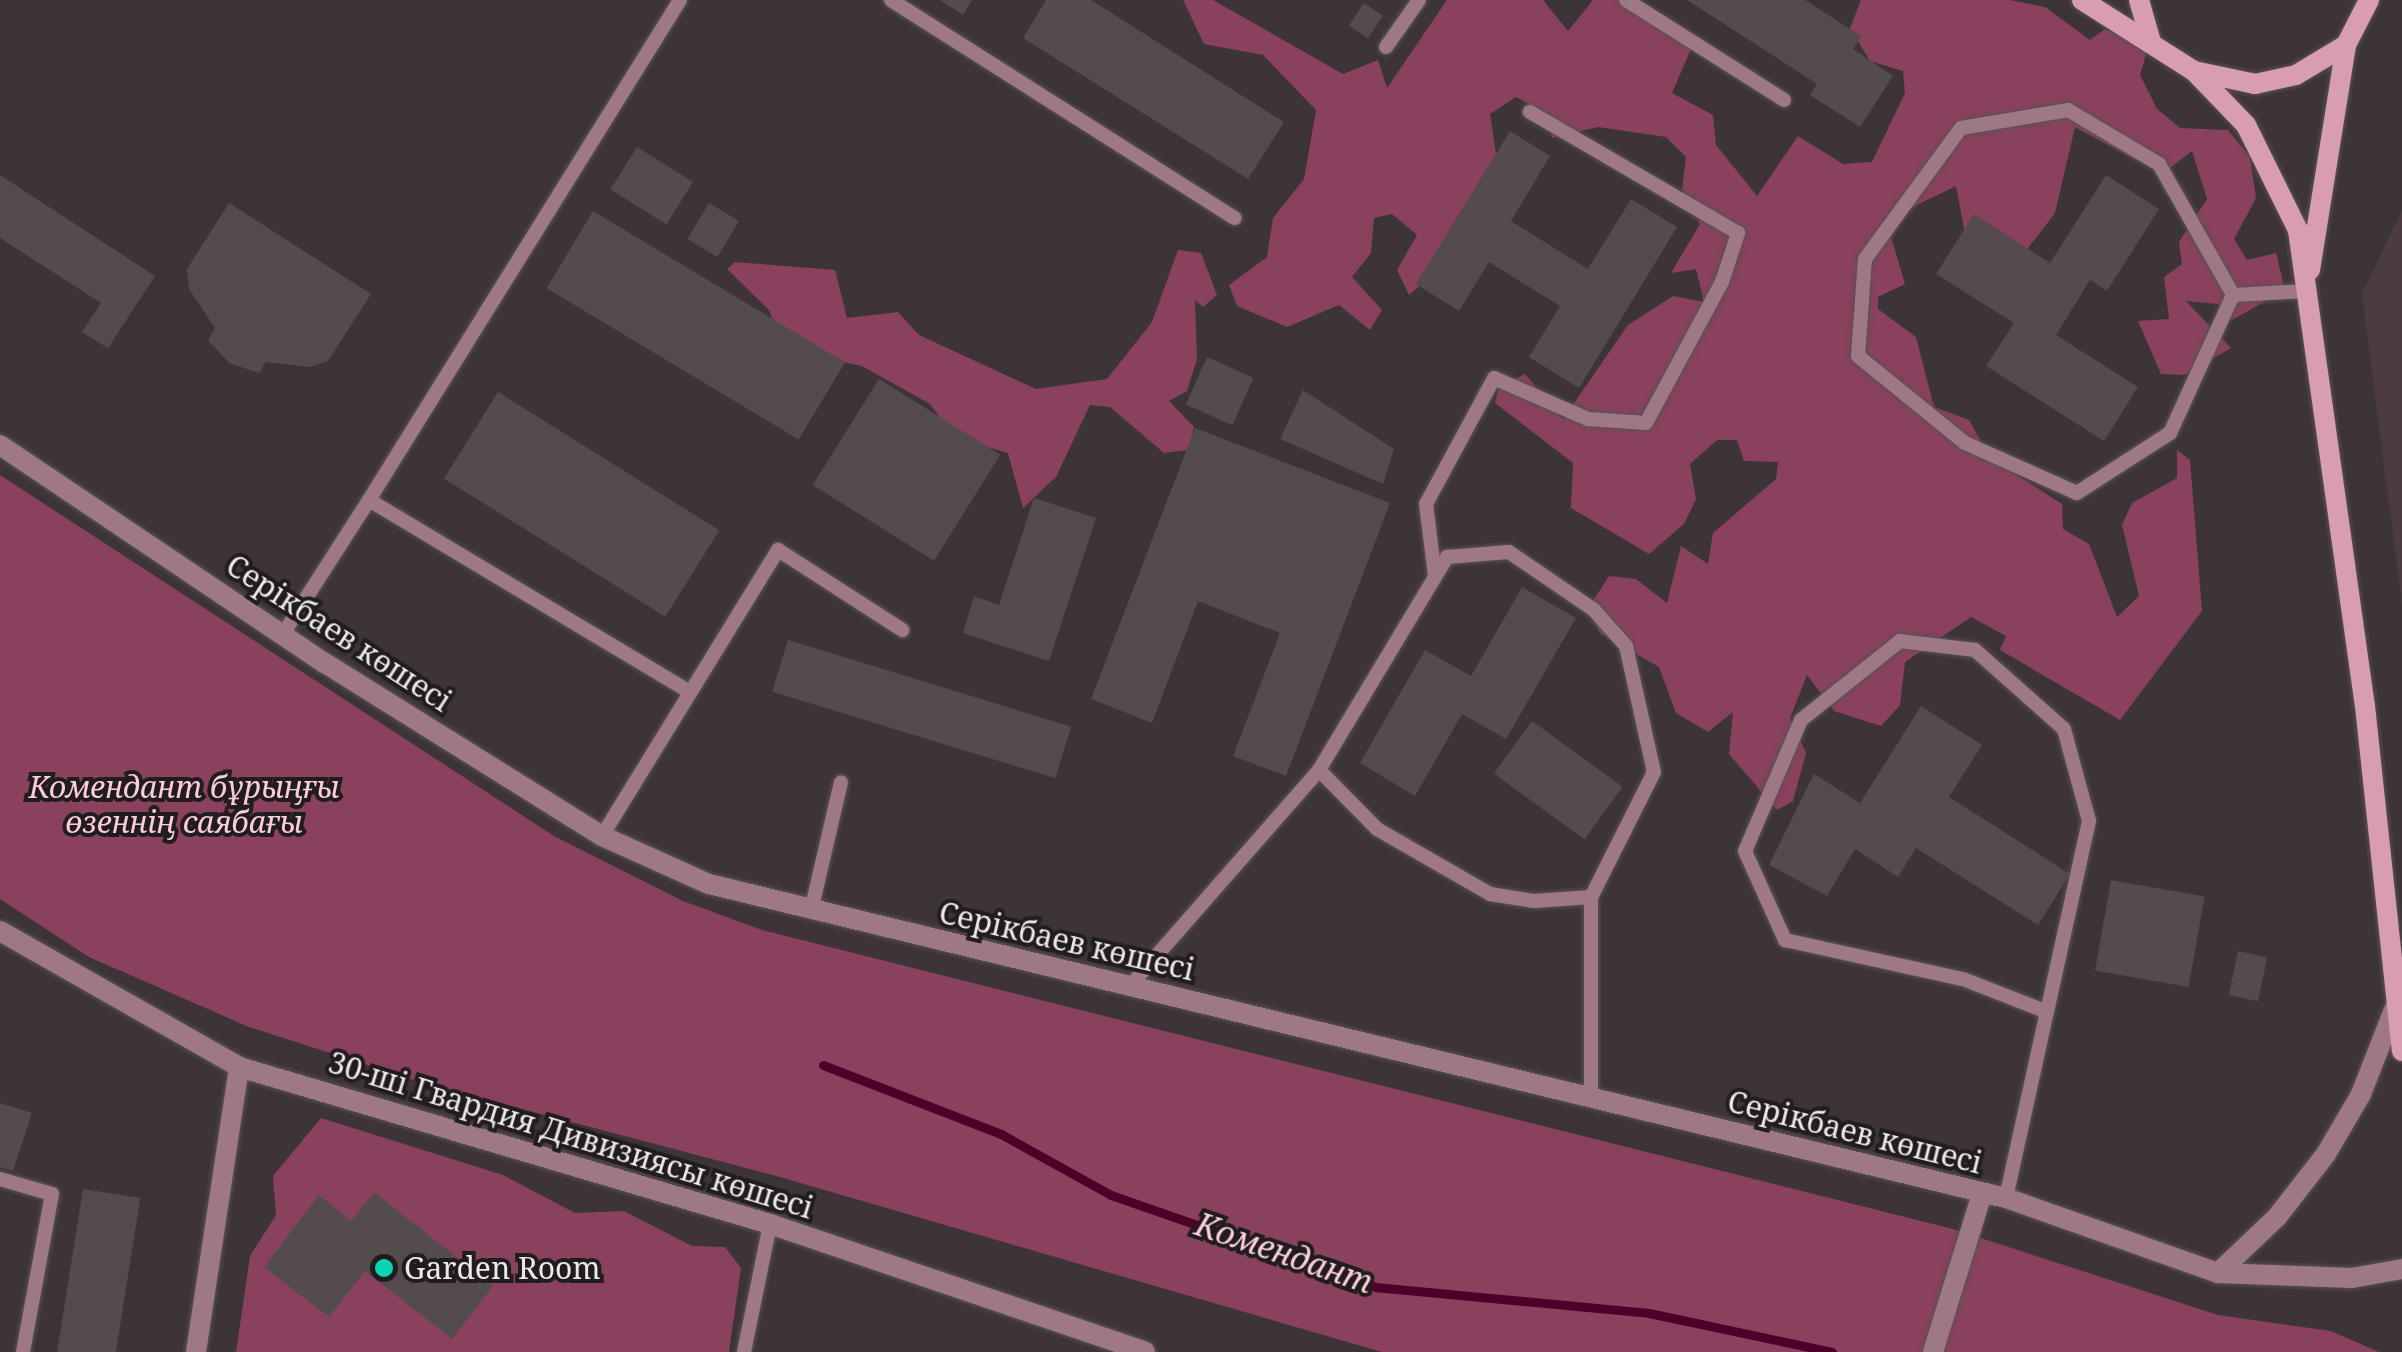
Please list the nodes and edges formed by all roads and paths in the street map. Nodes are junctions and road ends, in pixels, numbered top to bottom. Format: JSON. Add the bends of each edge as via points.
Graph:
{"nodes":[{"id":1,"x":680,"y":0,"type":"edge"},
{"id":2,"x":891,"y":0,"type":"edge"},
{"id":3,"x":1419,"y":0,"type":"edge"},
{"id":4,"x":1626,"y":0,"type":"edge"},
{"id":5,"x":2082,"y":0,"type":"edge"},
{"id":6,"x":2138,"y":0,"type":"edge"},
{"id":7,"x":2369,"y":0,"type":"edge"},
{"id":8,"x":2151,"y":42,"type":"junction"},
{"id":9,"x":2346,"y":44,"type":"junction"},
{"id":10,"x":1386,"y":47,"type":"dead end"},
{"id":11,"x":2194,"y":70,"type":"junction"},
{"id":12,"x":1784,"y":100,"type":"dead end"},
{"id":13,"x":1530,"y":112,"type":"dead end"},
{"id":14,"x":1234,"y":218,"type":"dead end"},
{"id":15,"x":2306,"y":291,"type":"junction"},
{"id":16,"x":2233,"y":295,"type":"junction"},
{"id":17,"x":0,"y":444,"type":"edge"},
{"id":18,"x":369,"y":500,"type":"junction"},
{"id":19,"x":1435,"y":577,"type":"junction"},
{"id":20,"x":902,"y":630,"type":"dead end"},
{"id":21,"x":284,"y":634,"type":"junction"},
{"id":22,"x":688,"y":691,"type":"junction"},
{"id":23,"x":1319,"y":770,"type":"junction"},
{"id":24,"x":840,"y":782,"type":"dead end"},
{"id":25,"x":602,"y":836,"type":"junction"},
{"id":26,"x":1591,"y":898,"type":"junction"},
{"id":27,"x":811,"y":911,"type":"junction"},
{"id":28,"x":0,"y":931,"type":"edge"},
{"id":29,"x":1130,"y":986,"type":"junction"},
{"id":30,"x":2394,"y":1010,"type":"junction"},
{"id":31,"x":2047,"y":1012,"type":"junction"},
{"id":32,"x":2402,"y":1050,"type":"edge"},
{"id":33,"x":239,"y":1068,"type":"junction"},
{"id":34,"x":1591,"y":1095,"type":"junction"},
{"id":35,"x":0,"y":1179,"type":"edge"},
{"id":36,"x":1982,"y":1194,"type":"junction"},
{"id":37,"x":2006,"y":1198,"type":"junction"},
{"id":38,"x":770,"y":1224,"type":"junction"},
{"id":39,"x":2402,"y":1269,"type":"edge"},
{"id":40,"x":2218,"y":1273,"type":"junction"},
{"id":41,"x":1935,"y":1347,"type":"edge"},
{"id":42,"x":23,"y":1352,"type":"edge"},
{"id":43,"x":196,"y":1352,"type":"edge"},
{"id":44,"x":744,"y":1352,"type":"edge"},
{"id":45,"x":1145,"y":1352,"type":"edge"}],
"edges":[{"from":1,"to":18,"type":"lane"},
{"from":2,"to":14,"type":"lane"},
{"from":3,"to":10,"type":"lane"},
{"from":4,"to":12,"type":"lane"},
{"from":5,"to":8,"type":"main road"},
{"from":6,"to":8,"type":"main road"},
{"from":7,"to":9,"type":"main road"},
{"from":8,"to":11,"type":"main road"},
{"from":9,"to":11,"type":"main road","via":[[2296,75],[2255,84]]},
{"from":9,"to":15,"type":"main road"},
{"from":11,"to":15,"type":"main road","via":[[2246,125],[2268,163],[2298,230]]},
{"from":13,"to":19,"type":"lane","via":[[1738,234],[1722,282],[1646,423],[1588,419],[1494,378],[1426,504]]},
{"from":15,"to":16,"type":"lane"},
{"from":15,"to":30,"type":"main road","via":[[2365,706]]},
{"from":16,"to":16,"type":"lane","via":[[2159,164],[2068,110],[1961,128],[1865,259],[1858,356],[1966,443],[2078,493],[2170,434]]},
{"from":17,"to":21,"type":"street","name":"Серікбаев көшесі"},
{"from":18,"to":21,"type":"lane"},
{"from":18,"to":22,"type":"lane"},
{"from":19,"to":23,"type":"lane"},
{"from":19,"to":26,"type":"lane","via":[[1447,557],[1509,552],[1594,610],[1626,646],[1654,772]]},
{"from":20,"to":22,"type":"lane","via":[[778,550]]},
{"from":21,"to":25,"type":"street","name":"Серікбаев көшесі"},
{"from":22,"to":25,"type":"lane"},
{"from":23,"to":26,"type":"lane","via":[[1377,829],[1490,894],[1534,901]]},
{"from":23,"to":29,"type":"lane"},
{"from":24,"to":27,"type":"lane"},
{"from":25,"to":27,"type":"street","name":"Серікбаев көшесі","via":[[710,884]]},
{"from":26,"to":34,"type":"lane"},
{"from":27,"to":29,"type":"street","name":"Серікбаев көшесі"},
{"from":28,"to":33,"type":"street","name":"30-ші Гвардия Дивизиясы көшесі"},
{"from":29,"to":34,"type":"street","name":"Серікбаев көшесі"},
{"from":30,"to":32,"type":"main road"},
{"from":30,"to":40,"type":"street","via":[[2361,1094],[2326,1154],[2276,1217]]},
{"from":31,"to":31,"type":"lane","via":[[2089,821],[2064,729],[1976,650],[1900,641],[1801,720],[1745,850],[1785,940],[1964,979]]},
{"from":31,"to":37,"type":"lane"},
{"from":33,"to":38,"type":"street","name":"30-ші Гвардия Дивизиясы көшесі"},
{"from":33,"to":43,"type":"street"},
{"from":34,"to":36,"type":"street","name":"Серікбаев көшесі"},
{"from":35,"to":42,"type":"lane","via":[[52,1194]]},
{"from":36,"to":37,"type":"street","name":"Серікбаев көшесі"},
{"from":36,"to":41,"type":"street"},
{"from":37,"to":40,"type":"street","name":"Серікбаев көшесі"},
{"from":38,"to":44,"type":"lane"},
{"from":38,"to":45,"type":"street","name":"30-ші Гвардия Дивизиясы көшесі"},
{"from":39,"to":40,"type":"street","name":"Серікбаев көшесі","via":[[2352,1278]]}]}
